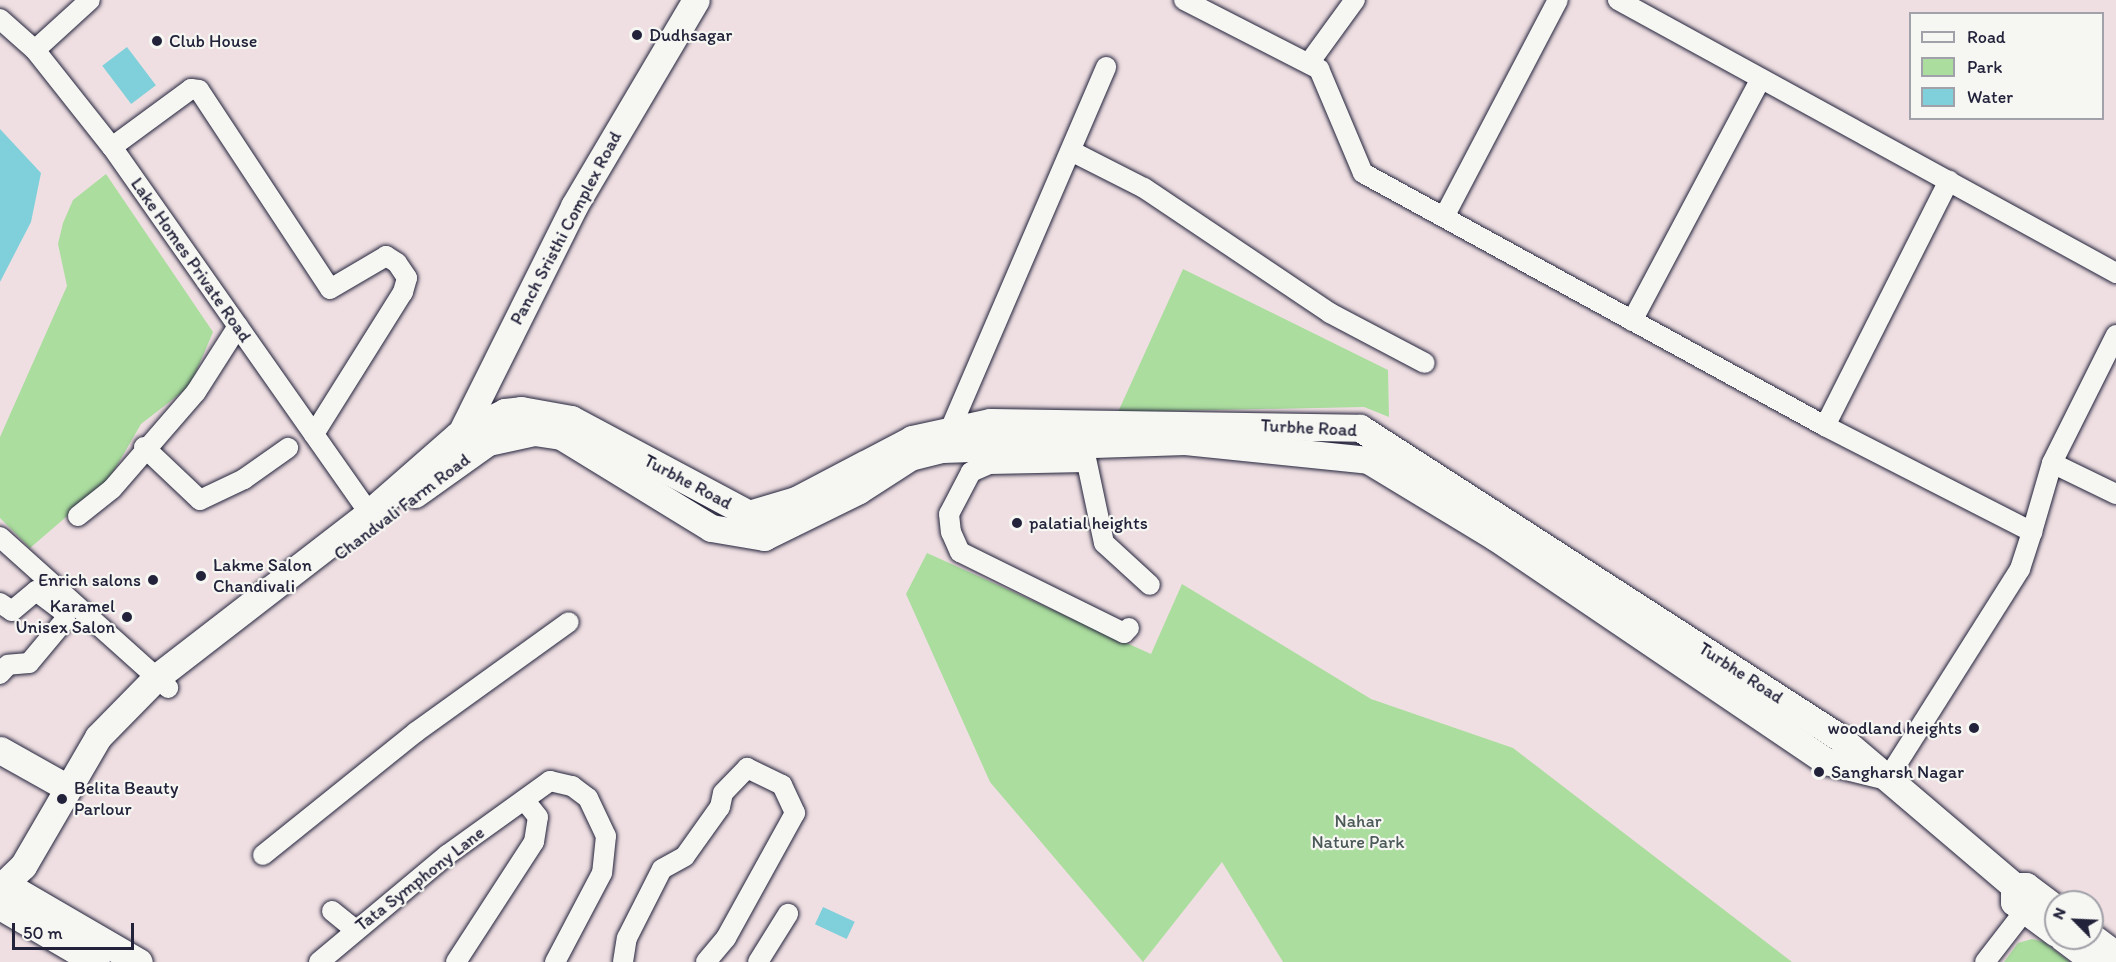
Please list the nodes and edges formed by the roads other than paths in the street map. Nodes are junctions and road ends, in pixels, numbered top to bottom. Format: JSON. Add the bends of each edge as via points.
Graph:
{"nodes":[{"id":1,"x":90,"y":0,"type":"edge"},
{"id":2,"x":696,"y":0,"type":"edge"},
{"id":3,"x":1184,"y":0,"type":"edge"},
{"id":4,"x":1355,"y":0,"type":"edge"},
{"id":5,"x":1558,"y":0,"type":"edge"},
{"id":6,"x":1618,"y":0,"type":"edge"},
{"id":7,"x":0,"y":19,"type":"edge"},
{"id":8,"x":35,"y":50,"type":"junction"},
{"id":9,"x":1309,"y":63,"type":"junction"},
{"id":10,"x":1106,"y":67,"type":"dead end"},
{"id":11,"x":1760,"y":80,"type":"junction"},
{"id":12,"x":112,"y":147,"type":"junction"},
{"id":13,"x":1071,"y":151,"type":"junction"},
{"id":14,"x":1948,"y":182,"type":"junction"},
{"id":15,"x":1444,"y":217,"type":"junction"},
{"id":16,"x":2116,"y":273,"type":"edge"},
{"id":17,"x":1632,"y":321,"type":"junction"},
{"id":18,"x":238,"y":326,"type":"junction"},
{"id":19,"x":2116,"y":336,"type":"edge"},
{"id":20,"x":1425,"y":363,"type":"dead end"},
{"id":21,"x":1825,"y":426,"type":"junction"},
{"id":22,"x":1360,"y":428,"type":"junction"},
{"id":23,"x":1183,"y":432,"type":"junction"},
{"id":24,"x":314,"y":434,"type":"junction"},
{"id":25,"x":458,"y":435,"type":"junction"},
{"id":26,"x":946,"y":440,"type":"junction"},
{"id":27,"x":1085,"y":442,"type":"junction"},
{"id":28,"x":144,"y":447,"type":"junction"},
{"id":29,"x":288,"y":448,"type":"dead end"},
{"id":30,"x":1356,"y":458,"type":"junction"},
{"id":31,"x":2052,"y":463,"type":"junction"},
{"id":32,"x":457,"y":464,"type":"junction"},
{"id":33,"x":2116,"y":494,"type":"edge"},
{"id":34,"x":369,"y":513,"type":"junction"},
{"id":35,"x":78,"y":516,"type":"dead end"},
{"id":36,"x":725,"y":517,"type":"junction"},
{"id":37,"x":2032,"y":532,"type":"junction"},
{"id":38,"x":0,"y":537,"type":"edge"},
{"id":39,"x":1150,"y":585,"type":"dead end"},
{"id":40,"x":0,"y":603,"type":"edge"},
{"id":41,"x":569,"y":622,"type":"dead end"},
{"id":42,"x":1129,"y":628,"type":"dead end"},
{"id":43,"x":0,"y":675,"type":"edge"},
{"id":44,"x":163,"y":682,"type":"junction"},
{"id":45,"x":0,"y":750,"type":"edge"},
{"id":46,"x":1889,"y":776,"type":"junction"},
{"id":47,"x":66,"y":787,"type":"junction"},
{"id":48,"x":524,"y":800,"type":"junction"},
{"id":49,"x":263,"y":855,"type":"dead end"},
{"id":50,"x":8,"y":897,"type":"edge"},
{"id":51,"x":2033,"y":900,"type":"edge"},
{"id":52,"x":332,"y":911,"type":"dead end"},
{"id":53,"x":789,"y":914,"type":"dead end"},
{"id":54,"x":2044,"y":916,"type":"edge"},
{"id":55,"x":354,"y":929,"type":"junction"},
{"id":56,"x":2079,"y":950,"type":"edge"},
{"id":57,"x":96,"y":962,"type":"edge"},
{"id":58,"x":139,"y":962,"type":"edge"},
{"id":59,"x":319,"y":962,"type":"edge"},
{"id":60,"x":456,"y":962,"type":"edge"},
{"id":61,"x":555,"y":962,"type":"edge"},
{"id":62,"x":623,"y":962,"type":"edge"},
{"id":63,"x":706,"y":962,"type":"edge"},
{"id":64,"x":758,"y":962,"type":"edge"},
{"id":65,"x":1985,"y":962,"type":"edge"},
{"id":66,"x":2095,"y":962,"type":"edge"}],
"edges":[{"from":1,"to":8,"type":"street"},
{"from":2,"to":25,"type":"street","name":"Panch Sristhi Complex Road","via":[[574,206]]},
{"from":3,"to":9,"type":"street"},
{"from":4,"to":9,"type":"street"},
{"from":5,"to":15,"type":"street"},
{"from":6,"to":11,"type":"street"},
{"from":7,"to":8,"type":"street","name":"Lake Homes Private Road"},
{"from":8,"to":12,"type":"street","name":"Lake Homes Private Road"},
{"from":9,"to":15,"type":"street","via":[[1319,69],[1363,173]]},
{"from":10,"to":13,"type":"street"},
{"from":11,"to":14,"type":"street"},
{"from":11,"to":17,"type":"street"},
{"from":12,"to":18,"type":"street","name":"Lake Homes Private Road"},
{"from":12,"to":24,"type":"street","via":[[191,89],[199,90],[330,289],[386,256],[397,263],[407,278],[403,292]]},
{"from":13,"to":20,"type":"street","via":[[1161,199],[1330,313]]},
{"from":13,"to":26,"type":"street"},
{"from":14,"to":16,"type":"street"},
{"from":14,"to":21,"type":"street"},
{"from":15,"to":17,"type":"street"},
{"from":17,"to":21,"type":"street"},
{"from":18,"to":24,"type":"street","name":"Lake Homes Private Road"},
{"from":18,"to":28,"type":"street","via":[[196,392]]},
{"from":19,"to":31,"type":"street"},
{"from":21,"to":37,"type":"street"},
{"from":22,"to":23,"type":"street","name":"Turbhe Road"},
{"from":22,"to":30,"type":"street"},
{"from":22,"to":46,"type":"street","name":"Turbhe Road","via":[[1839,737]]},
{"from":23,"to":27,"type":"street","name":"Turbhe Road"},
{"from":23,"to":30,"type":"street"},
{"from":24,"to":34,"type":"street","name":"Lake Homes Private Road"},
{"from":25,"to":32,"type":"street","name":"Panch Sristhi Complex Road"},
{"from":25,"to":34,"type":"street","name":"Chandvali Farm Road"},
{"from":25,"to":36,"type":"street","name":"Turbhe Road","via":[[505,412],[548,411]]},
{"from":26,"to":27,"type":"street","name":"Turbhe Road","via":[[990,422]]},
{"from":26,"to":36,"type":"street","name":"Turbhe Road","via":[[912,439],[796,500]]},
{"from":27,"to":39,"type":"street","via":[[1104,543]]},
{"from":27,"to":42,"type":"street","via":[[989,464],[971,472],[949,514],[951,532],[960,552],[1124,633]]},
{"from":28,"to":29,"type":"street","via":[[200,500],[244,479]]},
{"from":28,"to":35,"type":"street","via":[[112,489]]},
{"from":30,"to":46,"type":"street","via":[[1368,460],[1495,537],[1826,761]]},
{"from":31,"to":33,"type":"street"},
{"from":31,"to":37,"type":"street"},
{"from":32,"to":36,"type":"street","name":"Chandvali Farm Road","via":[[488,442],[534,432],[561,436]]},
{"from":32,"to":44,"type":"street","name":"Chandvali Farm Road"},
{"from":34,"to":44,"type":"street","name":"Chandvali Farm Road"},
{"from":37,"to":46,"type":"street","via":[[2020,569]]},
{"from":38,"to":44,"type":"street"},
{"from":40,"to":43,"type":"street","via":[[12,611],[36,591],[64,612],[65,620],[29,663],[8,665]]},
{"from":41,"to":49,"type":"street","via":[[416,732]]},
{"from":44,"to":47,"type":"street","name":"Chandvali Farm Road","via":[[107,750],[94,752]]},
{"from":45,"to":47,"type":"street"},
{"from":46,"to":51,"type":"street","name":"Turbhe Road"},
{"from":47,"to":50,"type":"street","name":"Chandvali Farm Road"},
{"from":48,"to":55,"type":"street","name":"Tata Symphony Lane"},
{"from":48,"to":60,"type":"street","via":[[538,817],[534,842]]},
{"from":48,"to":61,"type":"street","name":"Tata Symphony Lane","via":[[550,781],[572,786],[588,798],[606,836],[602,873]]},
{"from":50,"to":57,"type":"street"},
{"from":50,"to":58,"type":"street"},
{"from":51,"to":54,"type":"street","name":"Turbhe Road"},
{"from":51,"to":65,"type":"street"},
{"from":52,"to":55,"type":"street"},
{"from":53,"to":64,"type":"street"},
{"from":55,"to":59,"type":"street","name":"Tata Symphony Lane"},
{"from":56,"to":66,"type":"street"},
{"from":62,"to":63,"type":"street","via":[[627,938],[659,874],[685,856],[720,807],[723,793],[747,768],[782,785],[795,813],[726,938]]}]}
